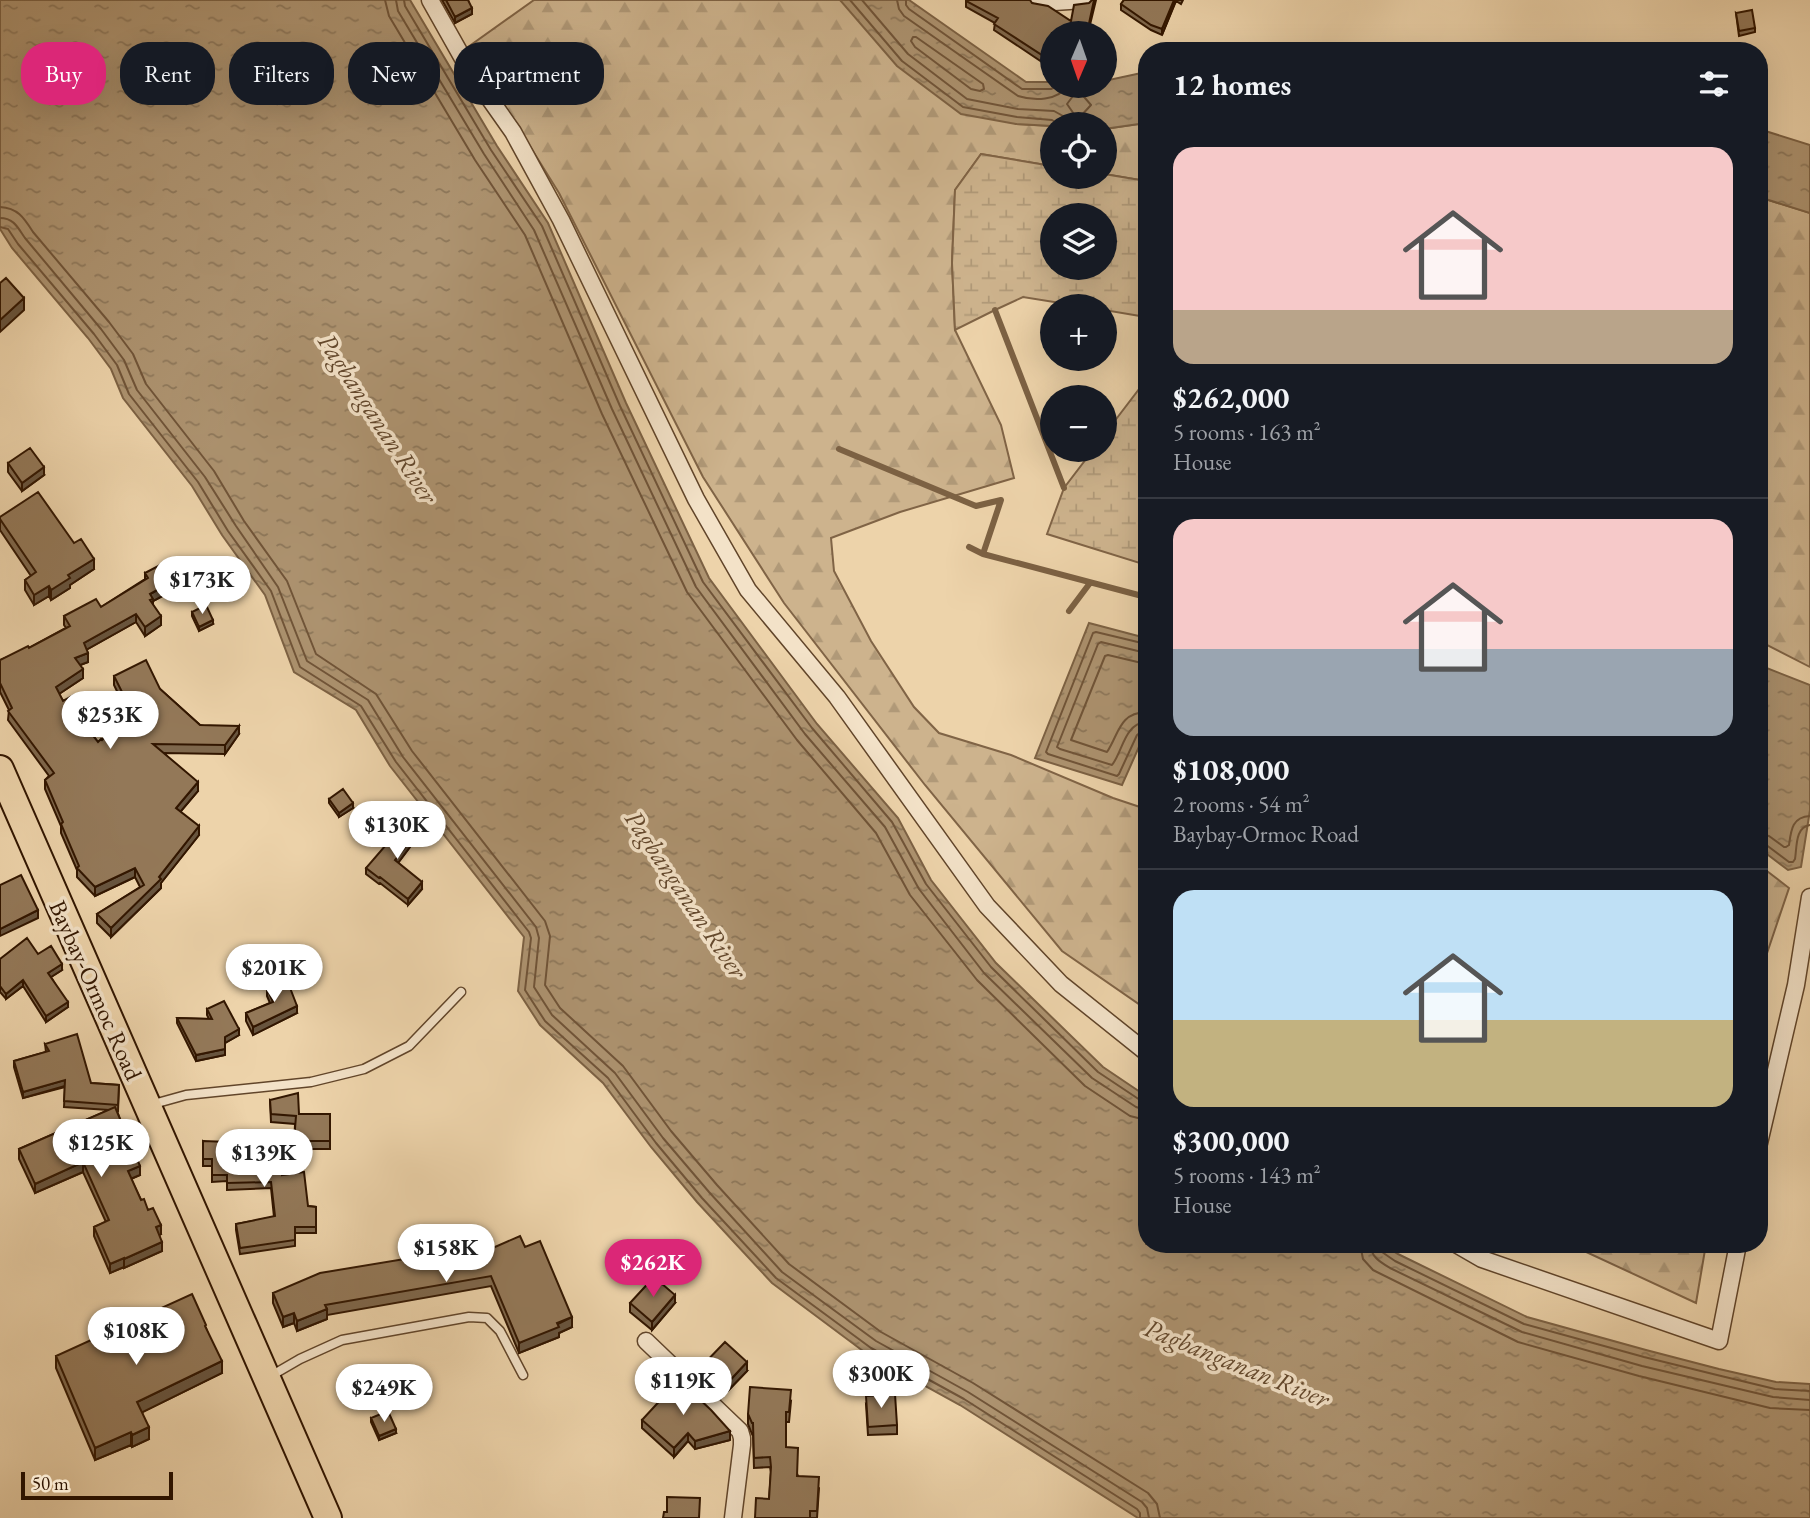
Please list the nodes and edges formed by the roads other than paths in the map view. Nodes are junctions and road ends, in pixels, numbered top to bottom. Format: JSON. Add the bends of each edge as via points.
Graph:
{"nodes":[{"id":1,"x":430,"y":0,"type":"edge"},
{"id":2,"x":1038,"y":0,"type":"edge"},
{"id":3,"x":1084,"y":0,"type":"edge"},
{"id":4,"x":0,"y":769,"type":"edge"},
{"id":5,"x":1810,"y":897,"type":"edge"},
{"id":6,"x":461,"y":992,"type":"dead end"},
{"id":7,"x":1138,"y":1046,"type":"edge"},
{"id":8,"x":147,"y":1105,"type":"junction"},
{"id":9,"x":1768,"y":1105,"type":"edge"},
{"id":10,"x":1472,"y":1253,"type":"edge"},
{"id":11,"x":1736,"y":1253,"type":"edge"},
{"id":12,"x":646,"y":1341,"type":"dead end"},
{"id":13,"x":523,"y":1375,"type":"dead end"},
{"id":14,"x":266,"y":1378,"type":"junction"},
{"id":15,"x":328,"y":1518,"type":"edge"},
{"id":16,"x":733,"y":1518,"type":"edge"}],
"edges":[{"from":1,"to":7,"type":"street","via":[[470,71],[513,132],[561,220],[696,499],[748,590],[837,697],[987,906],[1060,984]]},
{"from":2,"to":3,"type":"street"},
{"from":4,"to":8,"type":"main road","name":"Baybay-Ormoc Road"},
{"from":5,"to":9,"type":"street","via":[[1796,985]]},
{"from":6,"to":8,"type":"lane","via":[[409,1046],[364,1069],[311,1082],[186,1095]]},
{"from":8,"to":14,"type":"main road","name":"Baybay-Ormoc Road"},
{"from":10,"to":11,"type":"street","via":[[1719,1341]]},
{"from":12,"to":16,"type":"street","via":[[742,1435]]},
{"from":13,"to":14,"type":"lane","via":[[488,1318],[469,1317],[342,1340]]},
{"from":14,"to":15,"type":"main road","name":"Baybay-Ormoc Road"}]}
